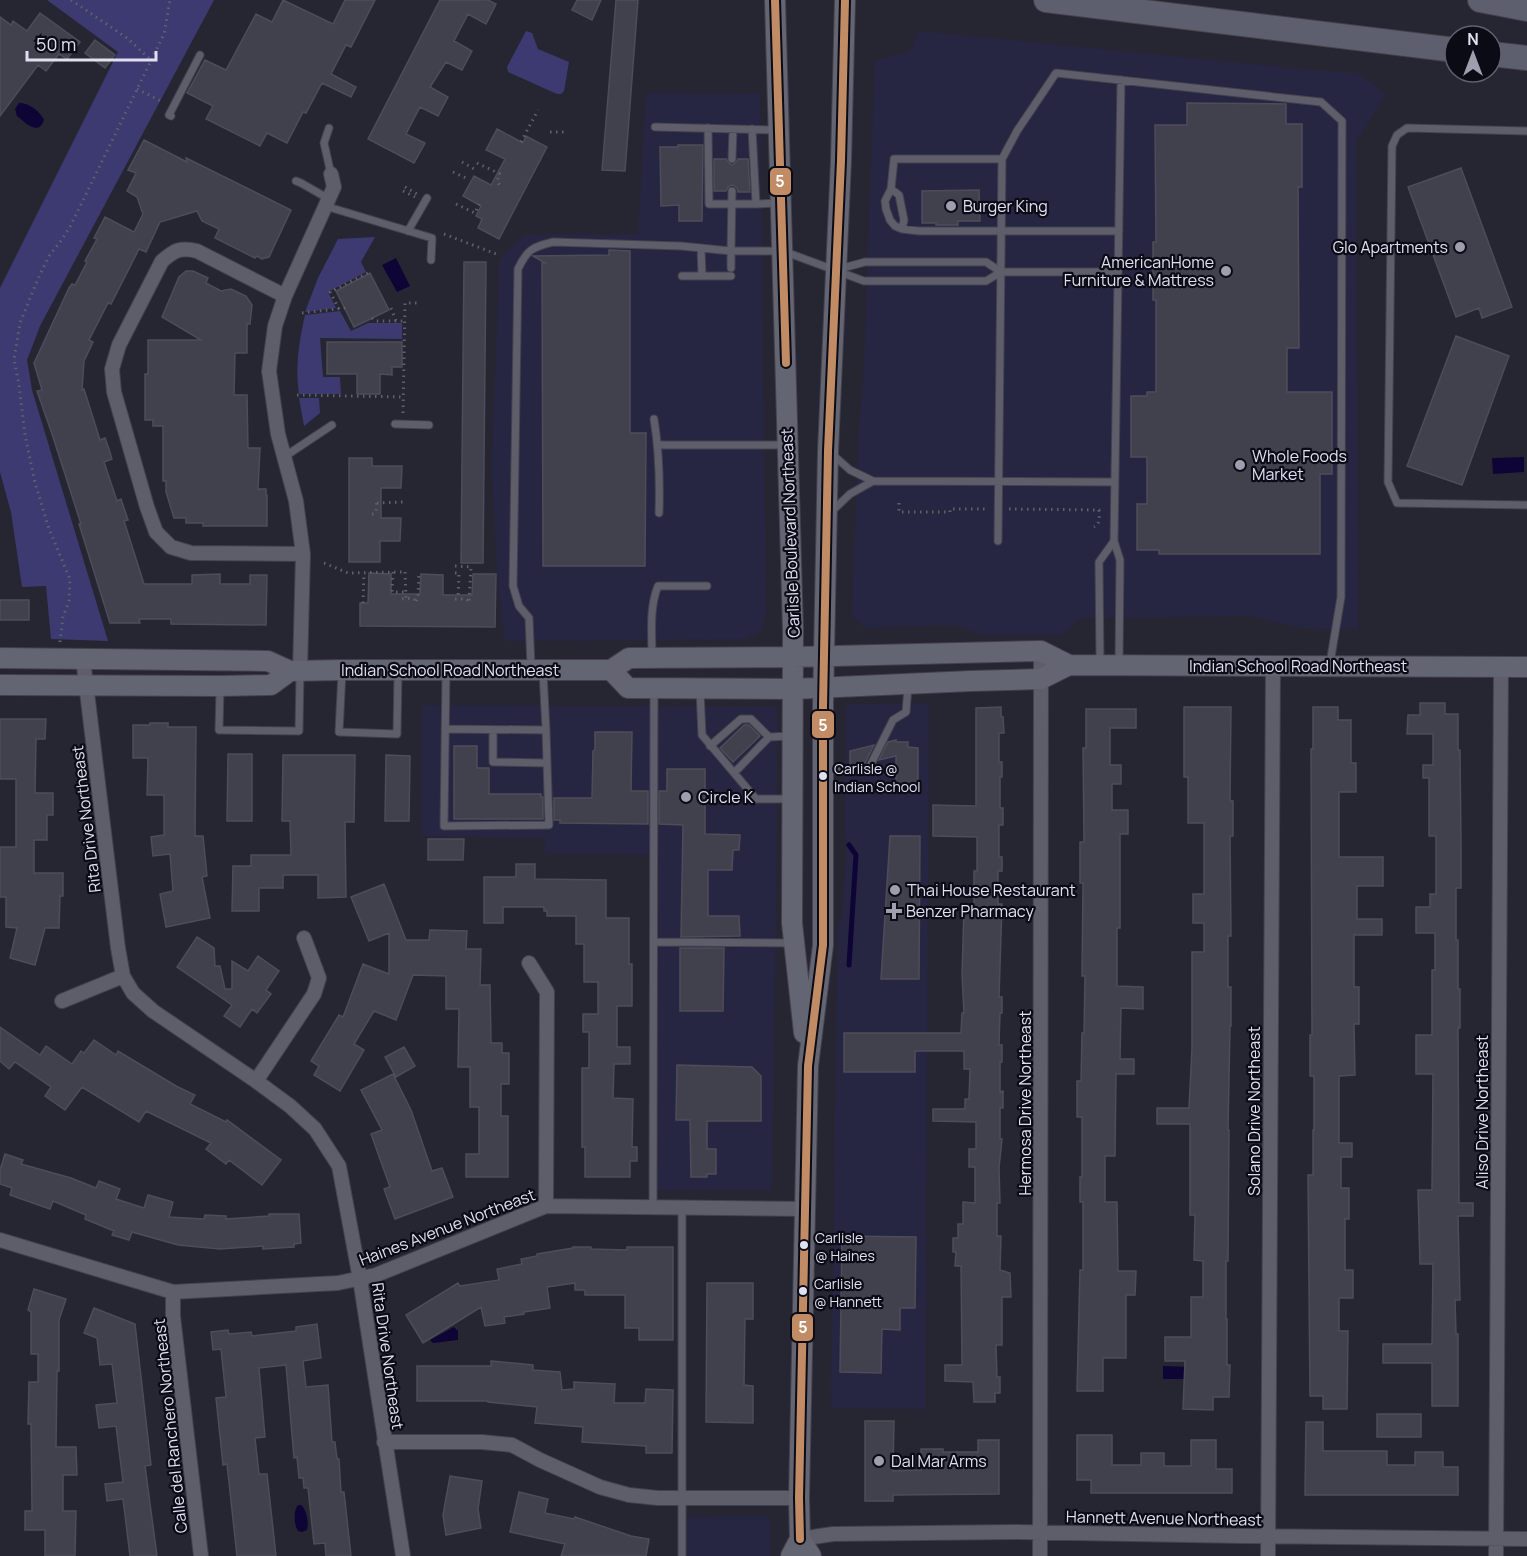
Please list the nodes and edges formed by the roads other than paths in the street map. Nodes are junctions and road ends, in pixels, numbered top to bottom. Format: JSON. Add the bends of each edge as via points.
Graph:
{"nodes":[{"id":1,"x":775,"y":0,"type":"edge"},
{"id":2,"x":845,"y":0,"type":"edge"},
{"id":3,"x":1046,"y":0,"type":"edge"},
{"id":4,"x":1480,"y":0,"type":"edge"},
{"id":5,"x":1527,"y":9,"type":"edge"},
{"id":6,"x":1443,"y":49,"type":"edge"},
{"id":7,"x":200,"y":55,"type":"dead end"},
{"id":8,"x":1503,"y":55,"type":"edge"},
{"id":9,"x":1527,"y":58,"type":"edge"},
{"id":10,"x":1121,"y":80,"type":"junction"},
{"id":11,"x":171,"y":116,"type":"dead end"},
{"id":12,"x":655,"y":127,"type":"dead end"},
{"id":13,"x":329,"y":128,"type":"dead end"},
{"id":14,"x":708,"y":128,"type":"junction"},
{"id":15,"x":733,"y":129,"type":"junction"},
{"id":16,"x":752,"y":129,"type":"junction"},
{"id":17,"x":779,"y":130,"type":"junction"},
{"id":18,"x":1527,"y":131,"type":"edge"},
{"id":19,"x":732,"y":159,"type":"dead end"},
{"id":20,"x":1002,"y":159,"type":"junction"},
{"id":21,"x":331,"y":174,"type":"joint"},
{"id":22,"x":296,"y":181,"type":"dead end"},
{"id":23,"x":891,"y":189,"type":"junction"},
{"id":24,"x":732,"y":192,"type":"dead end"},
{"id":25,"x":427,"y":198,"type":"dead end"},
{"id":26,"x":327,"y":202,"type":"junction"},
{"id":27,"x":782,"y":203,"type":"junction"},
{"id":28,"x":732,"y":204,"type":"junction"},
{"id":29,"x":756,"y":204,"type":"junction"},
{"id":30,"x":902,"y":229,"type":"junction"},
{"id":31,"x":408,"y":231,"type":"junction"},
{"id":32,"x":1001,"y":231,"type":"junction"},
{"id":33,"x":1119,"y":231,"type":"junction"},
{"id":34,"x":701,"y":248,"type":"junction"},
{"id":35,"x":730,"y":251,"type":"junction"},
{"id":36,"x":783,"y":251,"type":"junction"},
{"id":37,"x":431,"y":261,"type":"dead end"},
{"id":38,"x":835,"y":270,"type":"junction"},
{"id":39,"x":1001,"y":272,"type":"junction"},
{"id":40,"x":1118,"y":272,"type":"junction"},
{"id":41,"x":682,"y":276,"type":"dead end"},
{"id":42,"x":702,"y":276,"type":"junction"},
{"id":43,"x":285,"y":296,"type":"junction"},
{"id":44,"x":654,"y":419,"type":"dead end"},
{"id":45,"x":396,"y":424,"type":"dead end"},
{"id":46,"x":332,"y":425,"type":"dead end"},
{"id":47,"x":429,"y":425,"type":"dead end"},
{"id":48,"x":657,"y":445,"type":"junction"},
{"id":49,"x":787,"y":445,"type":"junction"},
{"id":50,"x":828,"y":451,"type":"junction"},
{"id":51,"x":284,"y":457,"type":"junction"},
{"id":52,"x":873,"y":481,"type":"junction"},
{"id":53,"x":999,"y":481,"type":"junction"},
{"id":54,"x":1115,"y":482,"type":"junction"},
{"id":55,"x":1527,"y":505,"type":"edge"},
{"id":56,"x":659,"y":513,"type":"dead end"},
{"id":57,"x":827,"y":516,"type":"junction"},
{"id":58,"x":998,"y":540,"type":"dead end"},
{"id":59,"x":1114,"y":540,"type":"junction"},
{"id":60,"x":303,"y":554,"type":"junction"},
{"id":61,"x":707,"y":586,"type":"dead end"},
{"id":62,"x":1041,"y":651,"type":"junction"},
{"id":63,"x":824,"y":656,"type":"junction"},
{"id":64,"x":793,"y":657,"type":"junction"},
{"id":65,"x":0,"y":658,"type":"edge"},
{"id":66,"x":652,"y":658,"type":"junction"},
{"id":67,"x":83,"y":659,"type":"junction"},
{"id":68,"x":1069,"y":665,"type":"junction"},
{"id":69,"x":1273,"y":665,"type":"junction"},
{"id":70,"x":1109,"y":666,"type":"junction"},
{"id":71,"x":1330,"y":666,"type":"junction"},
{"id":72,"x":1501,"y":667,"type":"junction"},
{"id":73,"x":1527,"y":667,"type":"edge"},
{"id":74,"x":537,"y":669,"type":"junction"},
{"id":75,"x":342,"y":670,"type":"junction"},
{"id":76,"x":398,"y":670,"type":"junction"},
{"id":77,"x":446,"y":670,"type":"junction"},
{"id":78,"x":610,"y":670,"type":"junction"},
{"id":79,"x":295,"y":671,"type":"junction"},
{"id":80,"x":1041,"y":679,"type":"junction"},
{"id":81,"x":908,"y":684,"type":"junction"},
{"id":82,"x":0,"y":685,"type":"edge"},
{"id":83,"x":87,"y":686,"type":"junction"},
{"id":84,"x":220,"y":686,"type":"junction"},
{"id":85,"x":654,"y":688,"type":"junction"},
{"id":86,"x":700,"y":688,"type":"junction"},
{"id":87,"x":823,"y":688,"type":"junction"},
{"id":88,"x":793,"y":689,"type":"junction"},
{"id":89,"x":445,"y":729,"type":"junction"},
{"id":90,"x":493,"y":730,"type":"junction"},
{"id":91,"x":546,"y":730,"type":"junction"},
{"id":92,"x":793,"y":736,"type":"junction"},
{"id":93,"x":769,"y":737,"type":"junction"},
{"id":94,"x":710,"y":746,"type":"junction"},
{"id":95,"x":547,"y":763,"type":"junction"},
{"id":96,"x":823,"y":771,"type":"junction"},
{"id":97,"x":734,"y":773,"type":"junction"},
{"id":98,"x":793,"y":799,"type":"junction"},
{"id":99,"x":304,"y":938,"type":"dead end"},
{"id":100,"x":654,"y":942,"type":"junction"},
{"id":101,"x":795,"y":943,"type":"junction"},
{"id":102,"x":529,"y":963,"type":"dead end"},
{"id":103,"x":123,"y":976,"type":"junction"},
{"id":104,"x":62,"y":1001,"type":"dead end"},
{"id":105,"x":808,"y":1066,"type":"junction"},
{"id":106,"x":256,"y":1081,"type":"junction"},
{"id":107,"x":546,"y":1206,"type":"junction"},
{"id":108,"x":653,"y":1207,"type":"junction"},
{"id":109,"x":682,"y":1208,"type":"junction"},
{"id":110,"x":806,"y":1209,"type":"junction"},
{"id":111,"x":0,"y":1240,"type":"edge"},
{"id":112,"x":360,"y":1279,"type":"junction"},
{"id":113,"x":173,"y":1292,"type":"junction"},
{"id":114,"x":384,"y":1442,"type":"junction"},
{"id":115,"x":682,"y":1498,"type":"junction"},
{"id":116,"x":799,"y":1498,"type":"junction"},
{"id":117,"x":1040,"y":1532,"type":"junction"},
{"id":118,"x":1268,"y":1537,"type":"junction"},
{"id":119,"x":1496,"y":1539,"type":"junction"},
{"id":120,"x":1527,"y":1539,"type":"edge"},
{"id":121,"x":796,"y":1547,"type":"edge"},
{"id":122,"x":201,"y":1556,"type":"edge"},
{"id":123,"x":403,"y":1556,"type":"edge"},
{"id":124,"x":682,"y":1556,"type":"edge"},
{"id":125,"x":811,"y":1556,"type":"edge"},
{"id":126,"x":1040,"y":1556,"type":"edge"},
{"id":127,"x":1268,"y":1556,"type":"edge"},
{"id":128,"x":1496,"y":1556,"type":"edge"}],
"edges":[{"from":1,"to":17,"type":"main road","name":"Carlisle Boulevard Northeast"},
{"from":2,"to":38,"type":"main road","name":"Carlisle Boulevard Northeast"},
{"from":3,"to":6,"type":"highway"},
{"from":4,"to":5,"type":"highway"},
{"from":7,"to":11,"type":"lane"},
{"from":8,"to":9,"type":"highway"},
{"from":10,"to":20,"type":"lane","via":[[1056,73]]},
{"from":10,"to":33,"type":"lane"},
{"from":10,"to":71,"type":"lane","via":[[1322,102],[1342,121],[1341,597]]},
{"from":12,"to":14,"type":"lane"},
{"from":13,"to":21,"type":"lane","via":[[324,143]]},
{"from":14,"to":15,"type":"lane"},
{"from":14,"to":28,"type":"lane","via":[[709,204]]},
{"from":15,"to":16,"type":"lane"},
{"from":15,"to":19,"type":"lane"},
{"from":16,"to":17,"type":"lane"},
{"from":16,"to":29,"type":"lane"},
{"from":17,"to":27,"type":"main road","name":"Carlisle Boulevard Northeast"},
{"from":18,"to":55,"type":"lane","via":[[1407,128],[1397,135],[1392,146],[1388,482],[1397,503]]},
{"from":20,"to":23,"type":"lane","via":[[894,159]]},
{"from":20,"to":32,"type":"lane"},
{"from":21,"to":26,"type":"street","via":[[334,187]]},
{"from":22,"to":26,"type":"lane"},
{"from":23,"to":30,"type":"lane","via":[[899,195]]},
{"from":23,"to":30,"type":"lane","via":[[886,209],[890,220]]},
{"from":24,"to":28,"type":"lane"},
{"from":25,"to":31,"type":"lane"},
{"from":26,"to":31,"type":"lane"},
{"from":26,"to":43,"type":"street"},
{"from":27,"to":29,"type":"lane"},
{"from":27,"to":36,"type":"main road","name":"Carlisle Boulevard Northeast"},
{"from":28,"to":29,"type":"lane"},
{"from":28,"to":35,"type":"lane"},
{"from":30,"to":32,"type":"lane"},
{"from":31,"to":37,"type":"lane","via":[[432,238]]},
{"from":32,"to":33,"type":"lane"},
{"from":32,"to":39,"type":"lane"},
{"from":33,"to":40,"type":"lane"},
{"from":34,"to":35,"type":"lane"},
{"from":34,"to":42,"type":"lane"},
{"from":34,"to":74,"type":"lane","via":[[553,242],[537,246],[524,256],[518,269],[513,586],[519,606],[530,618]]},
{"from":35,"to":36,"type":"lane"},
{"from":35,"to":42,"type":"lane","via":[[732,272]]},
{"from":36,"to":38,"type":"lane"},
{"from":36,"to":49,"type":"main road","name":"Carlisle Boulevard Northeast"},
{"from":38,"to":39,"type":"lane","via":[[865,262],[986,262]]},
{"from":38,"to":39,"type":"lane","via":[[864,281],[986,281]]},
{"from":38,"to":50,"type":"main road","name":"Carlisle Boulevard Northeast"},
{"from":39,"to":40,"type":"lane"},
{"from":39,"to":53,"type":"lane"},
{"from":40,"to":54,"type":"lane"},
{"from":41,"to":42,"type":"lane"},
{"from":43,"to":51,"type":"street","via":[[275,326],[269,371]]},
{"from":43,"to":60,"type":"street","via":[[197,251],[184,248],[171,253],[162,261],[118,345],[112,369],[114,392],[147,507],[156,532],[171,547],[191,554]]},
{"from":44,"to":48,"type":"lane"},
{"from":45,"to":47,"type":"lane"},
{"from":46,"to":51,"type":"lane"},
{"from":48,"to":49,"type":"lane"},
{"from":48,"to":56,"type":"lane"},
{"from":49,"to":64,"type":"main road","name":"Carlisle Boulevard Northeast"},
{"from":50,"to":52,"type":"lane","via":[[850,470]]},
{"from":50,"to":57,"type":"main road","name":"Carlisle Boulevard Northeast"},
{"from":51,"to":60,"type":"street","via":[[296,501]]},
{"from":52,"to":53,"type":"lane"},
{"from":52,"to":57,"type":"lane","via":[[850,494]]},
{"from":53,"to":54,"type":"lane"},
{"from":53,"to":58,"type":"lane"},
{"from":54,"to":59,"type":"lane"},
{"from":57,"to":63,"type":"main road","name":"Carlisle Boulevard Northeast"},
{"from":59,"to":70,"type":"lane","via":[[1120,560]]},
{"from":59,"to":70,"type":"lane","via":[[1099,561]]},
{"from":60,"to":79,"type":"street"},
{"from":61,"to":66,"type":"lane","via":[[658,586],[653,599]]},
{"from":62,"to":63,"type":"main road","name":"Indian School Road Northeast"},
{"from":62,"to":68,"type":"main road","name":"Indian School Road Northeast"},
{"from":62,"to":80,"type":"street","name":"Hermosa Drive Northeast"},
{"from":63,"to":64,"type":"main road","name":"Indian School Road Northeast"},
{"from":63,"to":87,"type":"main road","name":"Carlisle Boulevard Northeast"},
{"from":64,"to":66,"type":"main road","name":"Indian School Road Northeast"},
{"from":64,"to":88,"type":"main road","name":"Carlisle Boulevard Northeast"},
{"from":65,"to":67,"type":"main road","name":"Indian School Road Northeast"},
{"from":66,"to":78,"type":"main road","name":"Indian School Road Northeast","via":[[629,658]]},
{"from":67,"to":79,"type":"main road","name":"Indian School Road Northeast","via":[[268,661]]},
{"from":67,"to":83,"type":"street","name":"Rita Drive Northeast"},
{"from":68,"to":70,"type":"main road","name":"Indian School Road Northeast"},
{"from":68,"to":80,"type":"main road","name":"Indian School Road Northeast"},
{"from":69,"to":70,"type":"main road","name":"Indian School Road Northeast"},
{"from":69,"to":71,"type":"main road","name":"Indian School Road Northeast"},
{"from":69,"to":118,"type":"street","name":"Solano Drive Northeast"},
{"from":71,"to":72,"type":"main road","name":"Indian School Road Northeast"},
{"from":72,"to":73,"type":"main road","name":"Indian School Road Northeast"},
{"from":72,"to":119,"type":"street","name":"Aliso Drive Northeast"},
{"from":74,"to":77,"type":"main road","name":"Indian School Road Northeast"},
{"from":74,"to":78,"type":"main road","name":"Indian School Road Northeast"},
{"from":74,"to":91,"type":"lane"},
{"from":75,"to":76,"type":"main road","name":"Indian School Road Northeast"},
{"from":75,"to":76,"type":"lane","via":[[339,732],[397,734]]},
{"from":75,"to":79,"type":"main road","name":"Indian School Road Northeast"},
{"from":76,"to":77,"type":"main road","name":"Indian School Road Northeast"},
{"from":77,"to":89,"type":"lane"},
{"from":78,"to":85,"type":"main road","name":"Indian School Road Northeast","via":[[628,688]]},
{"from":79,"to":84,"type":"main road","name":"Indian School Road Northeast","via":[[271,685]]},
{"from":79,"to":84,"type":"lane","via":[[299,731],[219,730]]},
{"from":80,"to":81,"type":"main road","name":"Indian School Road Northeast"},
{"from":80,"to":117,"type":"street","name":"Hermosa Drive Northeast"},
{"from":81,"to":87,"type":"main road","name":"Indian School Road Northeast"},
{"from":81,"to":96,"type":"lane","via":[[906,712],[893,720],[868,770]]},
{"from":82,"to":83,"type":"main road","name":"Indian School Road Northeast"},
{"from":83,"to":84,"type":"main road","name":"Indian School Road Northeast"},
{"from":83,"to":103,"type":"street","name":"Rita Drive Northeast"},
{"from":85,"to":86,"type":"main road","name":"Indian School Road Northeast"},
{"from":85,"to":100,"type":"lane"},
{"from":86,"to":88,"type":"main road","name":"Indian School Road Northeast"},
{"from":86,"to":94,"type":"lane","via":[[702,735]]},
{"from":87,"to":88,"type":"main road","name":"Indian School Road Northeast"},
{"from":87,"to":96,"type":"main road","name":"Carlisle Boulevard Northeast"},
{"from":88,"to":92,"type":"main road","name":"Carlisle Boulevard Northeast"},
{"from":89,"to":90,"type":"lane"},
{"from":89,"to":95,"type":"lane","via":[[444,826],[549,825]]},
{"from":90,"to":91,"type":"lane"},
{"from":90,"to":95,"type":"lane","via":[[493,762]]},
{"from":91,"to":95,"type":"lane"},
{"from":92,"to":93,"type":"lane"},
{"from":92,"to":98,"type":"main road","name":"Carlisle Boulevard Northeast"},
{"from":93,"to":94,"type":"lane","via":[[751,719],[741,719],[731,733]]},
{"from":93,"to":97,"type":"lane","via":[[749,752]]},
{"from":94,"to":97,"type":"lane"},
{"from":96,"to":105,"type":"main road","name":"Carlisle Boulevard Northeast","via":[[823,945]]},
{"from":97,"to":98,"type":"lane","via":[[756,799]]},
{"from":98,"to":101,"type":"main road","name":"Carlisle Boulevard Northeast"},
{"from":99,"to":106,"type":"street","via":[[319,978],[314,994]]},
{"from":100,"to":101,"type":"lane"},
{"from":100,"to":108,"type":"lane"},
{"from":101,"to":105,"type":"main road","name":"Carlisle Boulevard Northeast"},
{"from":102,"to":107,"type":"street","via":[[547,993]]},
{"from":103,"to":104,"type":"street"},
{"from":103,"to":106,"type":"street","name":"Rita Drive Northeast","via":[[133,993],[153,1011]]},
{"from":105,"to":110,"type":"main road","name":"Carlisle Boulevard Northeast"},
{"from":106,"to":112,"type":"street","name":"Rita Drive Northeast","via":[[315,1129],[339,1166]]},
{"from":107,"to":108,"type":"street","name":"Haines Avenue Northeast"},
{"from":107,"to":112,"type":"street","name":"Haines Avenue Northeast"},
{"from":108,"to":109,"type":"street","name":"Haines Avenue Northeast"},
{"from":109,"to":110,"type":"street","name":"Haines Avenue Northeast"},
{"from":109,"to":115,"type":"lane"},
{"from":110,"to":116,"type":"main road","name":"Carlisle Boulevard Northeast"},
{"from":111,"to":113,"type":"street","name":"Haines Avenue Northeast"},
{"from":112,"to":113,"type":"street","name":"Haines Avenue Northeast"},
{"from":112,"to":114,"type":"street","name":"Rita Drive Northeast"},
{"from":113,"to":122,"type":"street","name":"Calle del Ranchero Northeast"},
{"from":114,"to":115,"type":"street","via":[[512,1445],[600,1487],[629,1495]]},
{"from":114,"to":123,"type":"street","name":"Rita Drive Northeast"},
{"from":115,"to":116,"type":"street"},
{"from":115,"to":124,"type":"lane"},
{"from":116,"to":121,"type":"main road","name":"Carlisle Boulevard Northeast"},
{"from":117,"to":118,"type":"street","name":"Hannett Avenue Northeast"},
{"from":117,"to":121,"type":"street","name":"Hannett Avenue Northeast","via":[[833,1534]]},
{"from":117,"to":126,"type":"street","name":"Hermosa Drive Northeast"},
{"from":118,"to":119,"type":"street","name":"Hannett Avenue Northeast"},
{"from":118,"to":127,"type":"street","name":"Solano Drive Northeast"},
{"from":119,"to":120,"type":"street","name":"Hannett Avenue Northeast"},
{"from":119,"to":128,"type":"street","name":"Aliso Drive Northeast"},
{"from":121,"to":125,"type":"main road"}]}
